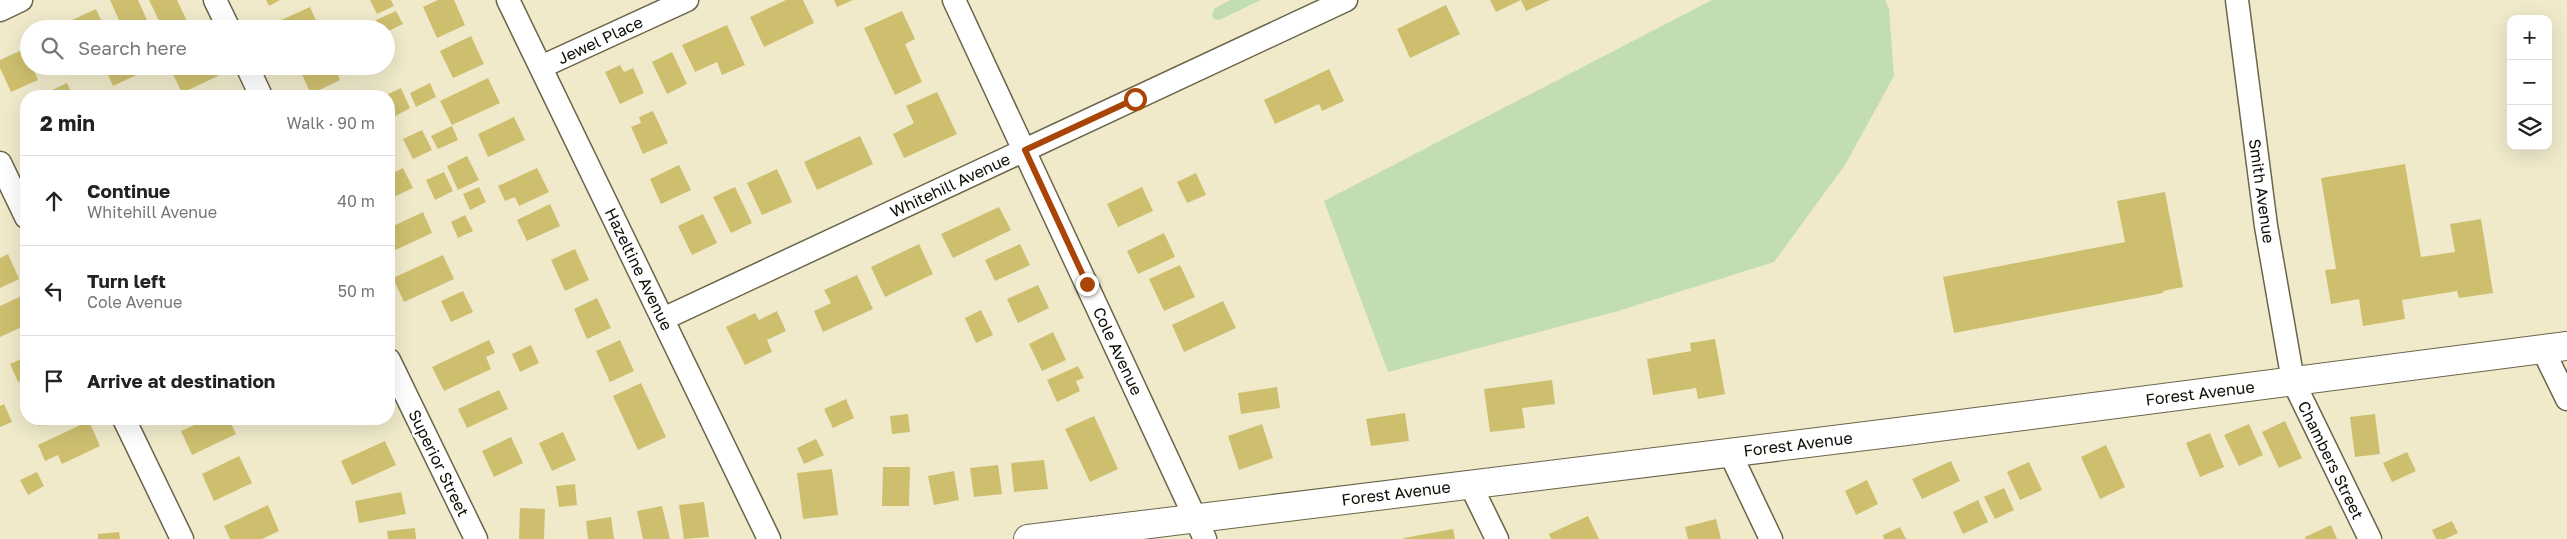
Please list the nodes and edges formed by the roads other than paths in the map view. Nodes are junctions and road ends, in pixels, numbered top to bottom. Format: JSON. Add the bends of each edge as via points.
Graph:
{"nodes":[{"id":1,"x":21,"y":0,"type":"edge"},
{"id":2,"x":215,"y":0,"type":"edge"},
{"id":3,"x":508,"y":0,"type":"edge"},
{"id":4,"x":687,"y":0,"type":"edge"},
{"id":5,"x":954,"y":0,"type":"edge"},
{"id":6,"x":1346,"y":0,"type":"edge"},
{"id":7,"x":2238,"y":0,"type":"edge"},
{"id":8,"x":0,"y":10,"type":"edge"},
{"id":9,"x":224,"y":20,"type":"edge"},
{"id":10,"x":541,"y":67,"type":"junction"},
{"id":11,"x":251,"y":75,"type":"edge"},
{"id":12,"x":258,"y":90,"type":"edge"},
{"id":13,"x":1025,"y":150,"type":"junction"},
{"id":14,"x":0,"y":163,"type":"edge"},
{"id":15,"x":20,"y":205,"type":"edge"},
{"id":16,"x":663,"y":319,"type":"junction"},
{"id":17,"x":2555,"y":348,"type":"edge"},
{"id":18,"x":395,"y":372,"type":"edge"},
{"id":19,"x":2293,"y":381,"type":"junction"},
{"id":20,"x":2567,"y":399,"type":"edge"},
{"id":21,"x":127,"y":425,"type":"edge"},
{"id":22,"x":1730,"y":453,"type":"junction"},
{"id":23,"x":1470,"y":484,"type":"junction"},
{"id":24,"x":1200,"y":528,"type":"edge"},
{"id":25,"x":182,"y":539,"type":"edge"},
{"id":26,"x":476,"y":539,"type":"edge"},
{"id":27,"x":769,"y":539,"type":"edge"},
{"id":28,"x":1028,"y":539,"type":"edge"},
{"id":29,"x":1497,"y":539,"type":"edge"},
{"id":30,"x":1771,"y":539,"type":"edge"},
{"id":31,"x":2370,"y":539,"type":"edge"}],
"edges":[{"from":1,"to":8,"type":"street"},
{"from":2,"to":9,"type":"street"},
{"from":3,"to":10,"type":"street","name":"Hazeltine Avenue"},
{"from":4,"to":10,"type":"street","name":"Jewel Place"},
{"from":5,"to":13,"type":"street","name":"Cole Avenue"},
{"from":6,"to":13,"type":"street","name":"Whitehill Avenue"},
{"from":7,"to":19,"type":"street","name":"Smith Avenue","via":[[2266,226]]},
{"from":10,"to":16,"type":"street","name":"Hazeltine Avenue"},
{"from":11,"to":12,"type":"street"},
{"from":13,"to":16,"type":"street","name":"Whitehill Avenue"},
{"from":13,"to":24,"type":"street","name":"Cole Avenue"},
{"from":14,"to":15,"type":"street"},
{"from":16,"to":27,"type":"street","name":"Hazeltine Avenue"},
{"from":17,"to":19,"type":"main road","name":"Forest Avenue"},
{"from":17,"to":20,"type":"street"},
{"from":18,"to":26,"type":"street","name":"Superior Street"},
{"from":19,"to":22,"type":"main road","name":"Forest Avenue"},
{"from":19,"to":31,"type":"street","name":"Chambers Street"},
{"from":21,"to":25,"type":"street"},
{"from":22,"to":23,"type":"main road","name":"Forest Avenue"},
{"from":22,"to":30,"type":"street"},
{"from":23,"to":24,"type":"main road","name":"Forest Avenue"},
{"from":23,"to":29,"type":"street"},
{"from":24,"to":28,"type":"main road","name":"Forest Avenue"}]}
